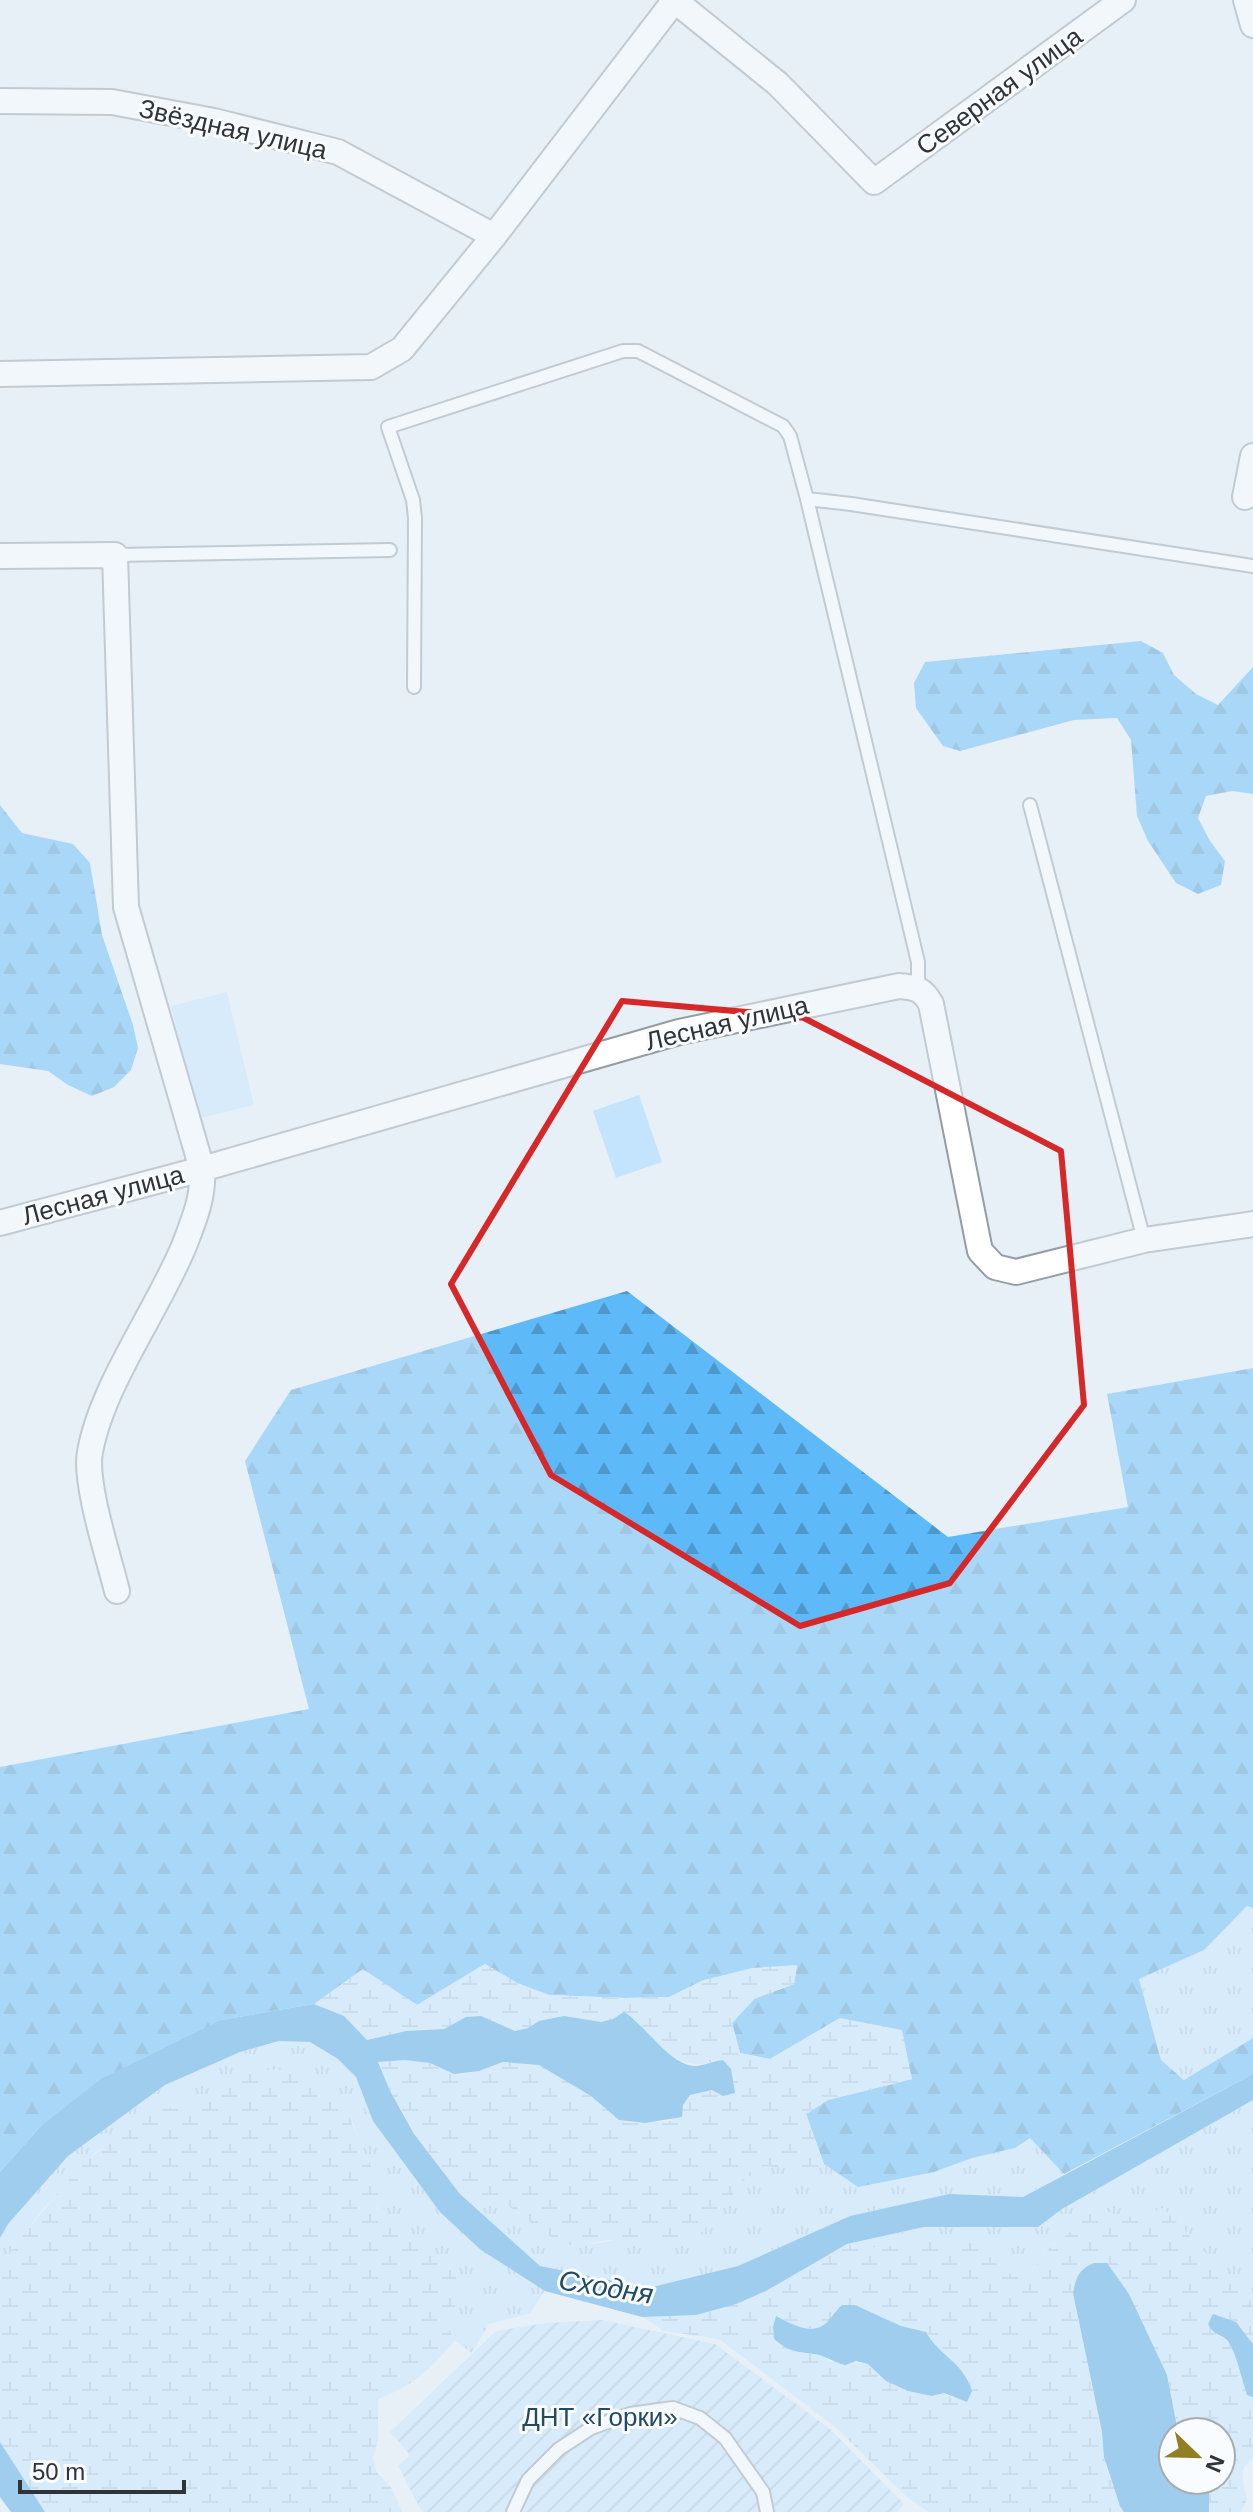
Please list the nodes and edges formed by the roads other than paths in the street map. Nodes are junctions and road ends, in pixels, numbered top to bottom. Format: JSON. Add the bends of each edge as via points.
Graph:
{"nodes":[{"id":1,"x":674,"y":0,"type":"edge"},
{"id":2,"x":1123,"y":0,"type":"edge"},
{"id":3,"x":1246,"y":0,"type":"edge"},
{"id":4,"x":1253,"y":25,"type":"edge"},
{"id":5,"x":0,"y":101,"type":"edge"},
{"id":6,"x":494,"y":236,"type":"junction"},
{"id":7,"x":0,"y":374,"type":"edge"},
{"id":8,"x":1253,"y":456,"type":"edge"},
{"id":9,"x":1245,"y":497,"type":"dead end"},
{"id":10,"x":807,"y":499,"type":"junction"},
{"id":11,"x":390,"y":550,"type":"dead end"},
{"id":12,"x":115,"y":555,"type":"junction"},
{"id":13,"x":0,"y":556,"type":"edge"},
{"id":14,"x":1253,"y":566,"type":"edge"},
{"id":15,"x":414,"y":687,"type":"dead end"},
{"id":16,"x":1030,"y":805,"type":"dead end"},
{"id":17,"x":918,"y":989,"type":"junction"},
{"id":18,"x":202,"y":1169,"type":"junction"},
{"id":19,"x":0,"y":1223,"type":"edge"},
{"id":20,"x":1253,"y":1224,"type":"edge"},
{"id":21,"x":1144,"y":1240,"type":"junction"},
{"id":22,"x":117,"y":1591,"type":"dead end"},
{"id":23,"x":513,"y":2512,"type":"edge"},
{"id":24,"x":767,"y":2512,"type":"edge"}],
"edges":[{"from":1,"to":2,"type":"street","name":"Северная улица","via":[[778,84],[874,182]]},
{"from":1,"to":6,"type":"street"},
{"from":3,"to":4,"type":"street"},
{"from":5,"to":6,"type":"street","name":"Звёздная улица","via":[[112,102],[338,152]]},
{"from":6,"to":7,"type":"street","via":[[402,349],[371,367]]},
{"from":8,"to":9,"type":"street"},
{"from":10,"to":14,"type":"lane"},
{"from":10,"to":15,"type":"lane","via":[[783,426],[638,351],[623,351],[388,427],[415,518]]},
{"from":10,"to":17,"type":"lane","via":[[918,962]]},
{"from":11,"to":12,"type":"lane"},
{"from":12,"to":13,"type":"street"},
{"from":12,"to":18,"type":"street","via":[[126,907]]},
{"from":16,"to":21,"type":"lane"},
{"from":17,"to":18,"type":"street","name":"Лесная улица","via":[[899,986],[679,1032]]},
{"from":17,"to":21,"type":"street","via":[[931,1004],[986,1261],[1016,1272]]},
{"from":18,"to":19,"type":"street","name":"Лесная улица"},
{"from":18,"to":22,"type":"street","via":[[198,1210],[171,1277],[104,1407],[89,1454],[90,1482]]},
{"from":20,"to":21,"type":"street"},
{"from":23,"to":24,"type":"lane","via":[[528,2480],[559,2449],[591,2428],[630,2414],[673,2408],[700,2418],[725,2438],[763,2492]]}]}
